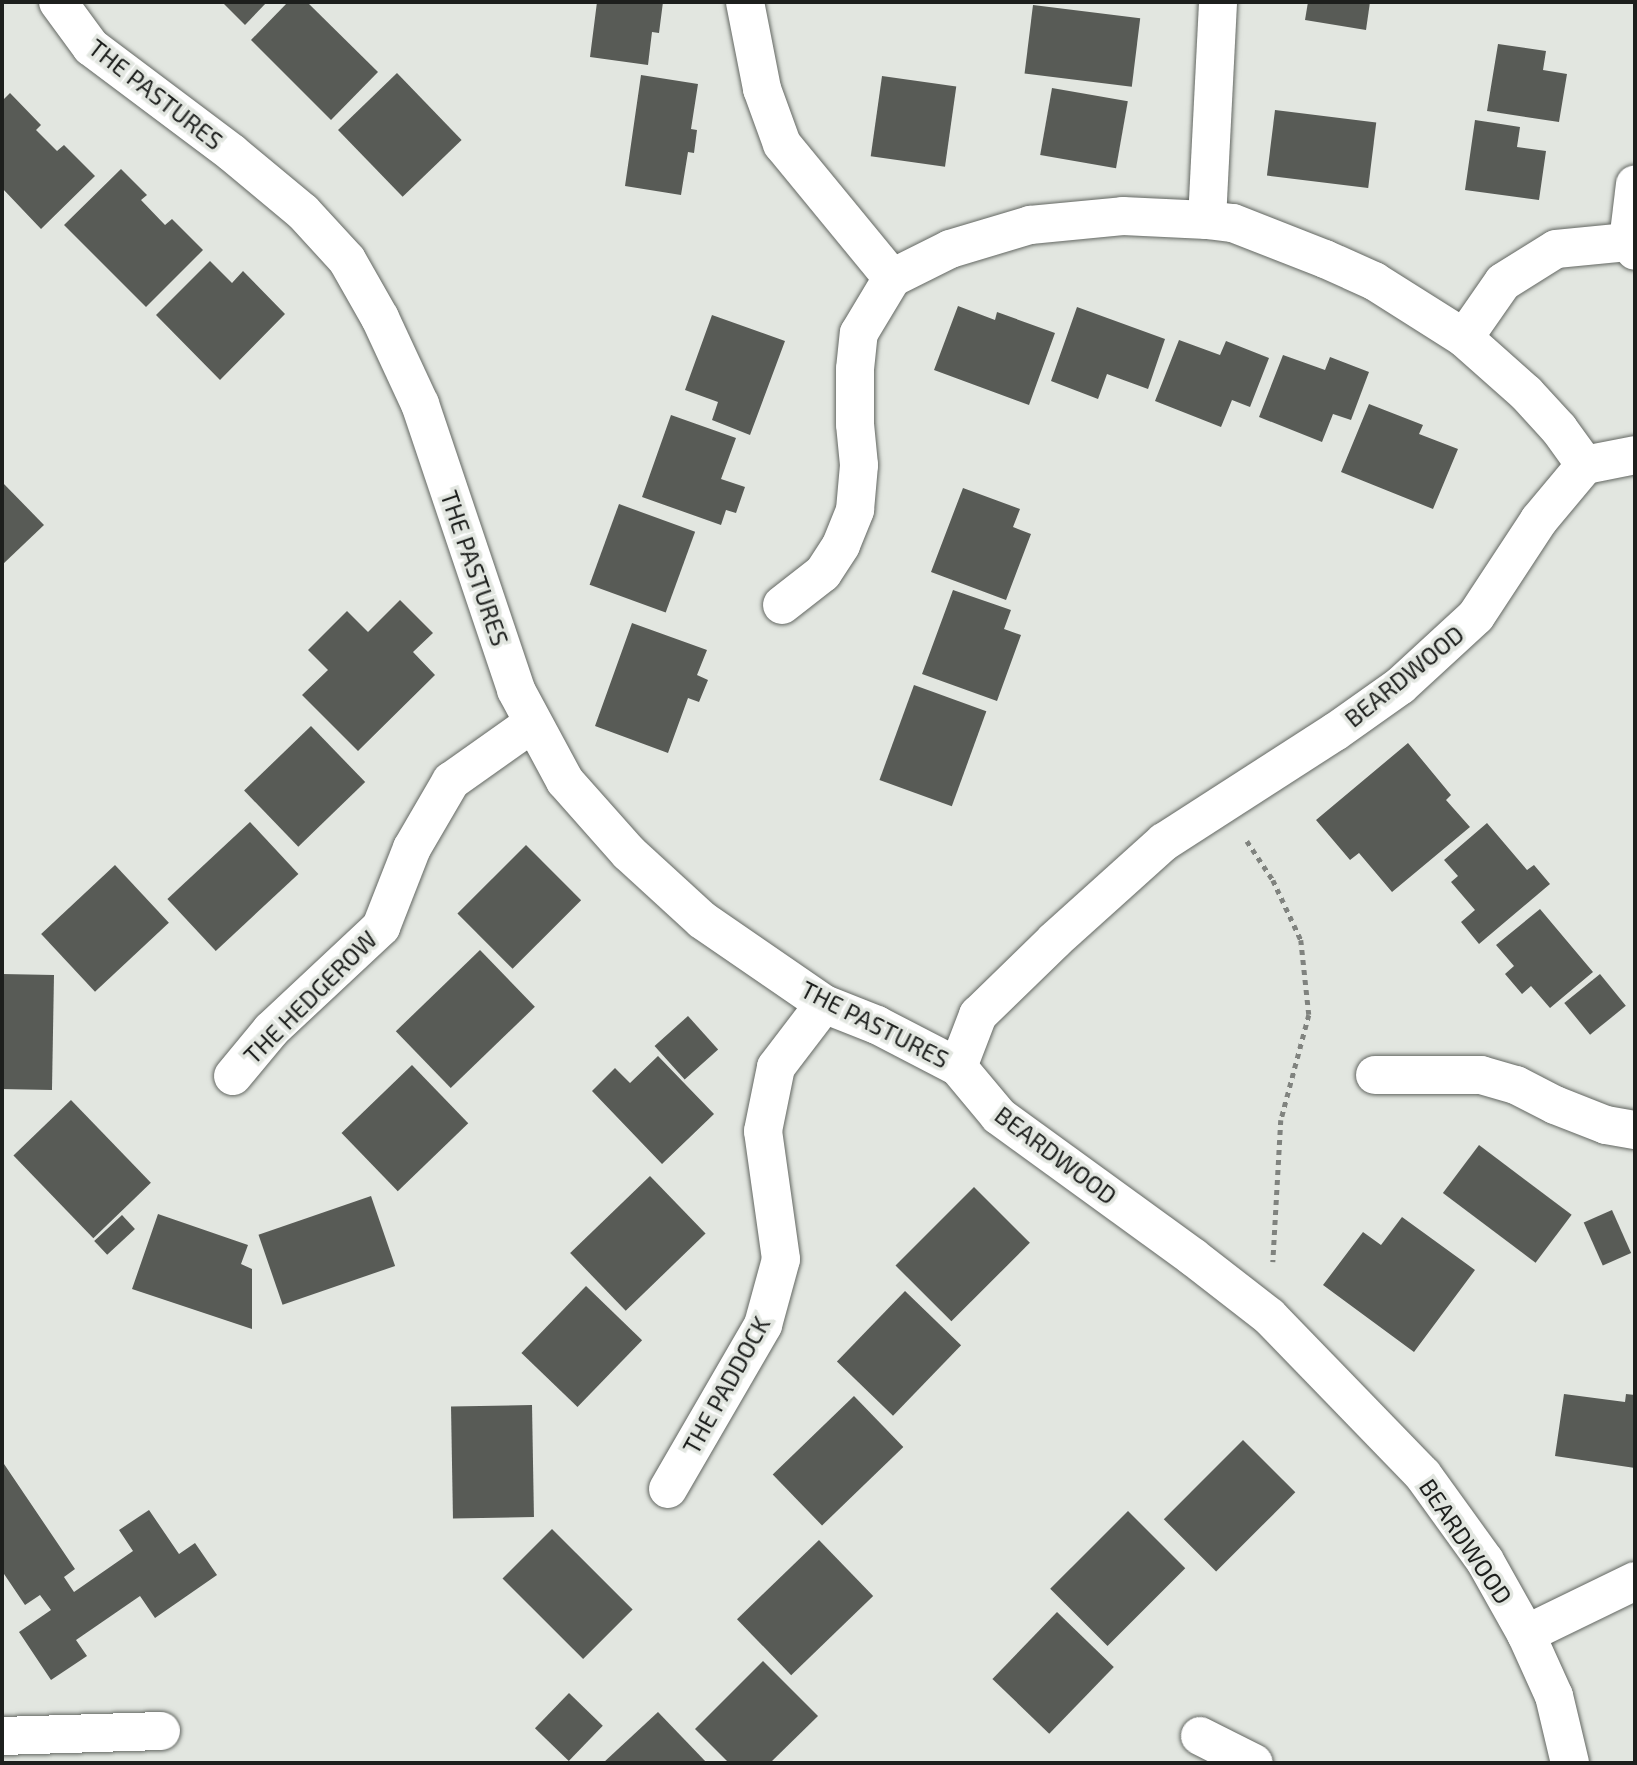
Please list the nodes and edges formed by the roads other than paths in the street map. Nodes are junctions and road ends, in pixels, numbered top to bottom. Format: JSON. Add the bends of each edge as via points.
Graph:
{"nodes":[{"id":1,"x":58,"y":2,"type":"edge"},
{"id":2,"x":745,"y":2,"type":"edge"},
{"id":3,"x":1218,"y":2,"type":"edge"},
{"id":4,"x":1635,"y":184,"type":"edge"},
{"id":5,"x":1207,"y":220,"type":"junction"},
{"id":6,"x":1631,"y":247,"type":"edge"},
{"id":7,"x":892,"y":278,"type":"junction"},
{"id":8,"x":1464,"y":338,"type":"junction"},
{"id":9,"x":1635,"y":455,"type":"edge"},
{"id":10,"x":1585,"y":465,"type":"junction"},
{"id":11,"x":782,"y":605,"type":"dead end"},
{"id":12,"x":533,"y":723,"type":"junction"},
{"id":13,"x":824,"y":1004,"type":"junction"},
{"id":14,"x":958,"y":1067,"type":"junction"},
{"id":15,"x":1375,"y":1075,"type":"dead end"},
{"id":16,"x":233,"y":1076,"type":"dead end"},
{"id":17,"x":1635,"y":1130,"type":"edge"},
{"id":18,"x":668,"y":1489,"type":"dead end"},
{"id":19,"x":1635,"y":1581,"type":"edge"},
{"id":20,"x":1526,"y":1634,"type":"junction"},
{"id":21,"x":162,"y":1731,"type":"dead end"},
{"id":22,"x":2,"y":1736,"type":"edge"},
{"id":23,"x":1200,"y":1736,"type":"dead end"},
{"id":24,"x":1254,"y":1763,"type":"edge"},
{"id":25,"x":1570,"y":1763,"type":"edge"}],
"edges":[{"from":1,"to":12,"type":"street","name":"THE PASTURES","via":[[91,47],[293,204],[347,260],[420,404],[516,690]]},
{"from":2,"to":7,"type":"street","via":[[762,89],[782,144]]},
{"from":3,"to":5,"type":"street"},
{"from":4,"to":6,"type":"street"},
{"from":5,"to":7,"type":"street","via":[[1123,216],[1030,225],[950,249]]},
{"from":5,"to":8,"type":"street","via":[[1233,223],[1374,281]]},
{"from":6,"to":8,"type":"street","via":[[1556,249],[1503,282]]},
{"from":7,"to":11,"type":"street","via":[[859,333],[855,510],[823,573]]},
{"from":8,"to":10,"type":"street","via":[[1526,393]]},
{"from":9,"to":10,"type":"street"},
{"from":10,"to":14,"type":"street","name":"BEARDWOOD","via":[[1539,520],[1476,616],[1400,686],[1164,842],[978,1015]]},
{"from":12,"to":13,"type":"street","name":"THE PASTURES","via":[[565,781],[629,853],[702,920]]},
{"from":12,"to":16,"type":"street","name":"THE HEDGEROW","via":[[451,781],[412,848],[381,927],[271,1030]]},
{"from":13,"to":14,"type":"street","name":"THE PASTURES"},
{"from":13,"to":18,"type":"street","name":"THE PADDOCK","via":[[776,1067],[763,1131],[781,1259],[763,1325]]},
{"from":14,"to":20,"type":"street","name":"BEARDWOOD","via":[[999,1116],[1269,1316],[1423,1475],[1485,1561]]},
{"from":15,"to":17,"type":"street","via":[[1481,1075],[1517,1085],[1606,1125]]},
{"from":19,"to":20,"type":"street"},
{"from":20,"to":25,"type":"street","name":"BEARDWOOD","via":[[1553,1696]]},
{"from":21,"to":22,"type":"street"},
{"from":23,"to":24,"type":"street"}]}
